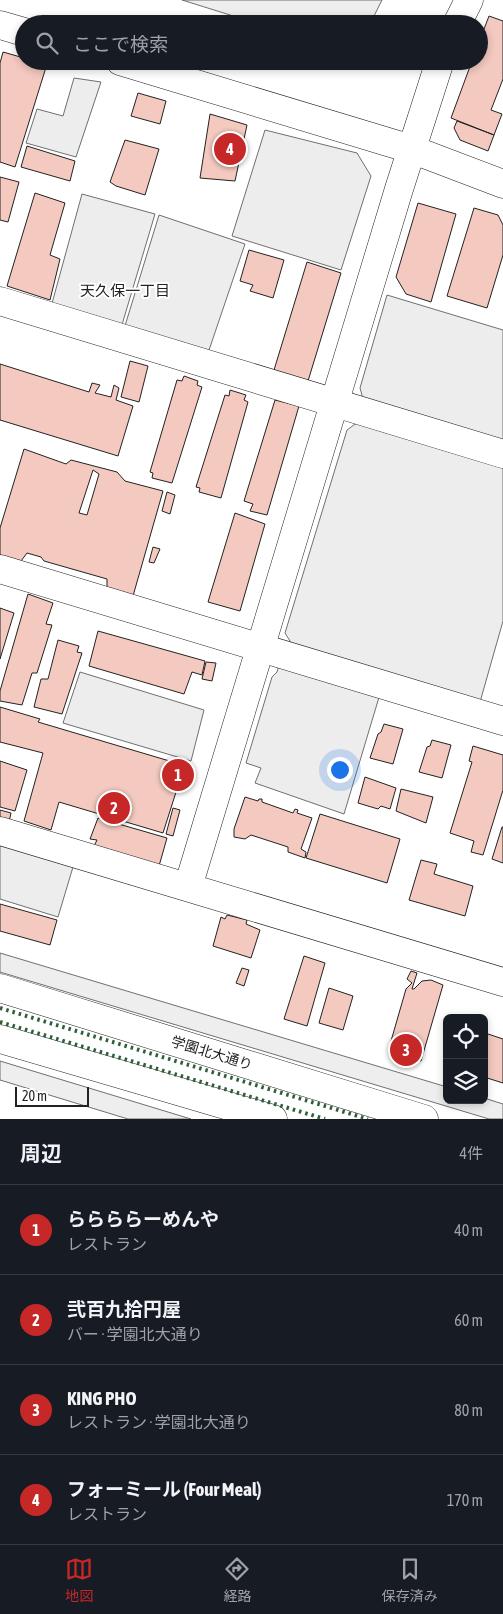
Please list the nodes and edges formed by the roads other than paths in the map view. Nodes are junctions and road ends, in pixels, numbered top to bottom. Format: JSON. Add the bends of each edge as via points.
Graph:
{"nodes":[{"id":1,"x":469,"y":0,"type":"edge"},
{"id":2,"x":462,"y":15,"type":"edge"},
{"id":3,"x":0,"y":25,"type":"edge"},
{"id":4,"x":15,"y":29,"type":"edge"},
{"id":5,"x":150,"y":70,"type":"edge"},
{"id":6,"x":437,"y":70,"type":"edge"},
{"id":7,"x":411,"y":149,"type":"junction"},
{"id":8,"x":503,"y":184,"type":"edge"},
{"id":9,"x":0,"y":301,"type":"edge"},
{"id":10,"x":334,"y":402,"type":"junction"},
{"id":11,"x":503,"y":454,"type":"edge"},
{"id":12,"x":0,"y":569,"type":"edge"},
{"id":13,"x":260,"y":647,"type":"junction"},
{"id":14,"x":503,"y":721,"type":"edge"},
{"id":15,"x":0,"y":831,"type":"edge"},
{"id":16,"x":188,"y":887,"type":"junction"},
{"id":17,"x":503,"y":982,"type":"edge"},
{"id":18,"x":0,"y":988,"type":"edge"},
{"id":19,"x":0,"y":1039,"type":"edge"},
{"id":20,"x":273,"y":1119,"type":"edge"},
{"id":21,"x":424,"y":1119,"type":"edge"}],
"edges":[{"from":1,"to":2,"type":"street"},
{"from":3,"to":4,"type":"street"},
{"from":5,"to":7,"type":"street"},
{"from":6,"to":7,"type":"street"},
{"from":7,"to":8,"type":"street"},
{"from":7,"to":10,"type":"street"},
{"from":9,"to":10,"type":"street"},
{"from":10,"to":11,"type":"street"},
{"from":10,"to":13,"type":"street"},
{"from":12,"to":13,"type":"street"},
{"from":13,"to":14,"type":"street"},
{"from":13,"to":16,"type":"street"},
{"from":15,"to":16,"type":"street"},
{"from":16,"to":17,"type":"street"},
{"from":18,"to":21,"type":"street","name":"学園北大通り"},
{"from":19,"to":20,"type":"street"}]}
